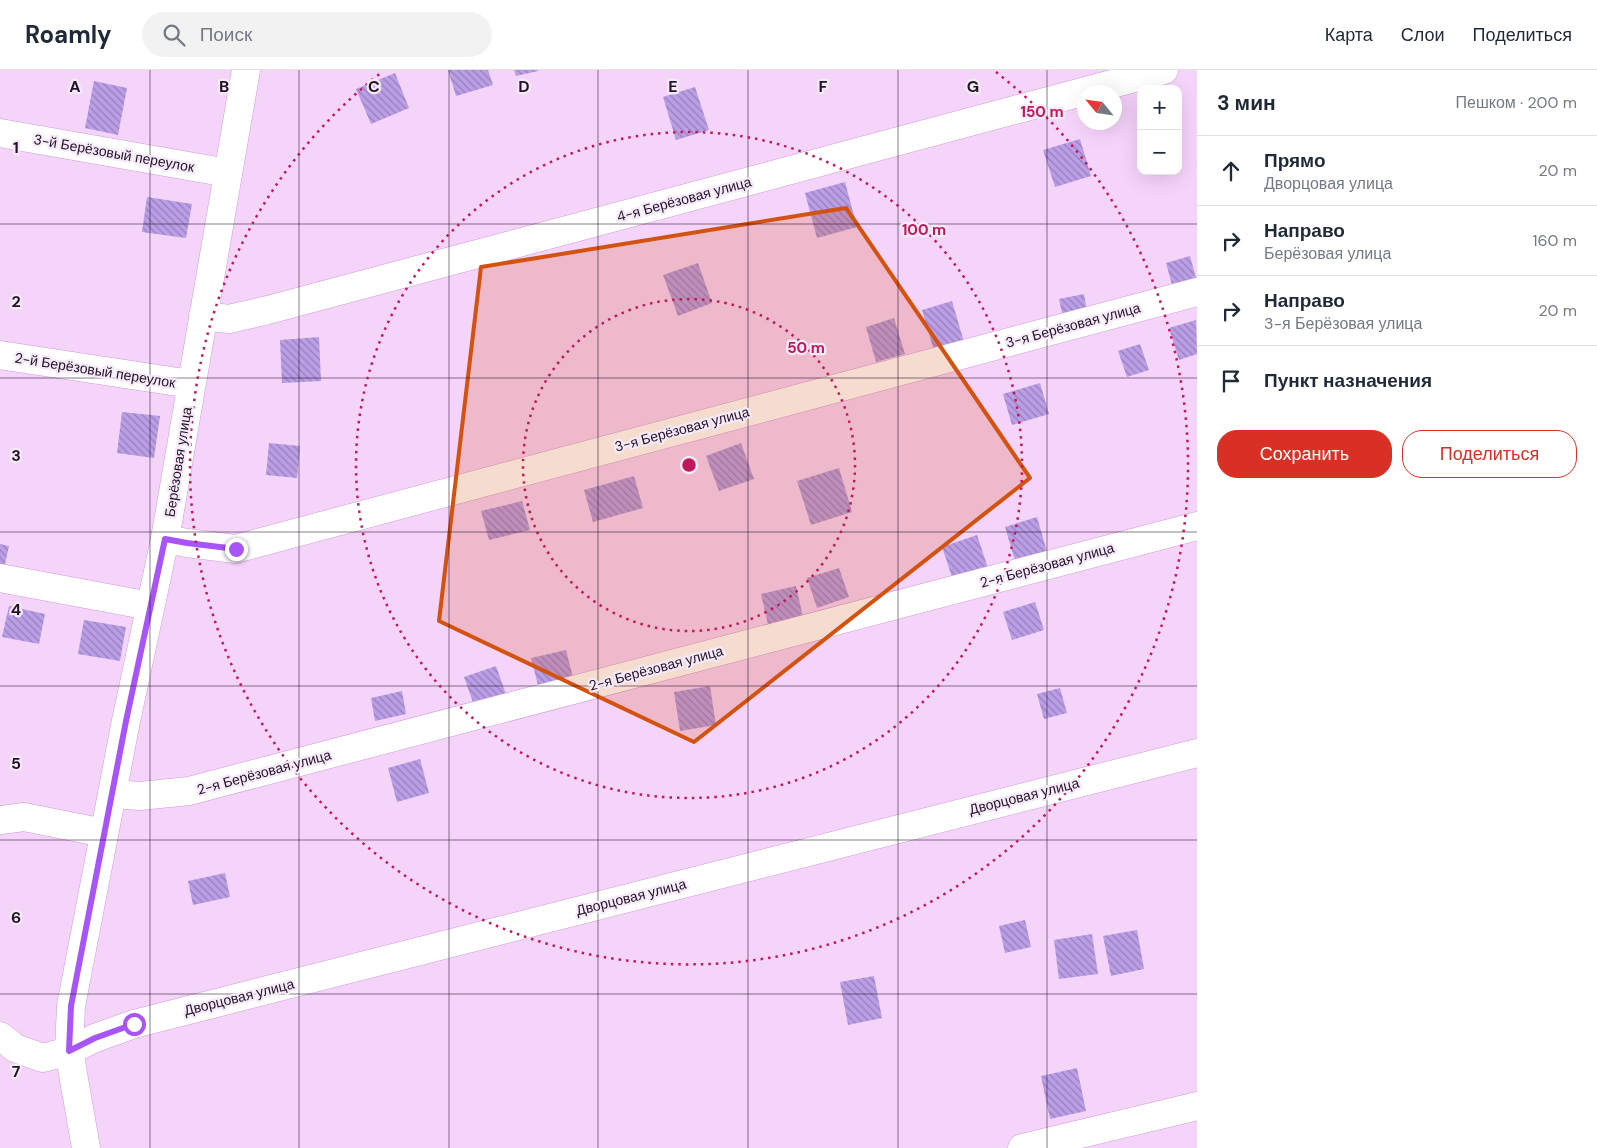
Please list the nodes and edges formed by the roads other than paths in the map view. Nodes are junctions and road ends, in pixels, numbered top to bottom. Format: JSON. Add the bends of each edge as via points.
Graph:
{"nodes":[{"id":1,"x":246,"y":70,"type":"edge"},
{"id":2,"x":1164,"y":70,"type":"edge"},
{"id":3,"x":0,"y":132,"type":"edge"},
{"id":4,"x":228,"y":173,"type":"junction"},
{"id":5,"x":1197,"y":292,"type":"edge"},
{"id":6,"x":203,"y":316,"type":"junction"},
{"id":7,"x":0,"y":355,"type":"edge"},
{"id":8,"x":191,"y":384,"type":"junction"},
{"id":9,"x":1197,"y":526,"type":"edge"},
{"id":10,"x":165,"y":539,"type":"junction"},
{"id":11,"x":0,"y":578,"type":"edge"},
{"id":12,"x":150,"y":606,"type":"junction"},
{"id":13,"x":1197,"y":753,"type":"edge"},
{"id":14,"x":112,"y":794,"type":"junction"},
{"id":15,"x":0,"y":820,"type":"edge"},
{"id":16,"x":104,"y":832,"type":"junction"},
{"id":17,"x":0,"y":1036,"type":"edge"},
{"id":18,"x":69,"y":1051,"type":"junction"},
{"id":19,"x":1197,"y":1106,"type":"edge"},
{"id":20,"x":86,"y":1148,"type":"edge"},
{"id":21,"x":1022,"y":1148,"type":"edge"}],
"edges":[{"from":1,"to":4,"type":"street","name":"Берёзовая улица"},
{"from":2,"to":6,"type":"street","name":"4-я Берёзовая улица","via":[[268,310],[229,319]]},
{"from":3,"to":4,"type":"street","name":"3-й Берёзовый переулок"},
{"from":4,"to":6,"type":"street","name":"Берёзовая улица"},
{"from":5,"to":10,"type":"street","name":"3-я Берёзовая улица","via":[[236,549]]},
{"from":6,"to":8,"type":"street","name":"Берёзовая улица"},
{"from":7,"to":8,"type":"street","name":"2-й Берёзовый переулок"},
{"from":8,"to":10,"type":"street","name":"Берёзовая улица"},
{"from":9,"to":14,"type":"street","name":"2-я Берёзовая улица","via":[[189,791],[140,796]]},
{"from":10,"to":12,"type":"street","name":"Берёзовая улица"},
{"from":11,"to":12,"type":"street"},
{"from":12,"to":14,"type":"street","name":"Берёзовая улица"},
{"from":13,"to":18,"type":"street","name":"Дворцовая улица","via":[[134,1024]]},
{"from":14,"to":16,"type":"street","name":"Берёзовая улица"},
{"from":15,"to":16,"type":"street","via":[[24,817]]},
{"from":16,"to":18,"type":"street","name":"Берёзовая улица","via":[[71,1006]]},
{"from":17,"to":18,"type":"street","name":"Дворцовая улица","via":[[15,1048],[43,1058]]},
{"from":18,"to":20,"type":"street","name":"Берёзовая улица"},
{"from":19,"to":21,"type":"street"}]}
